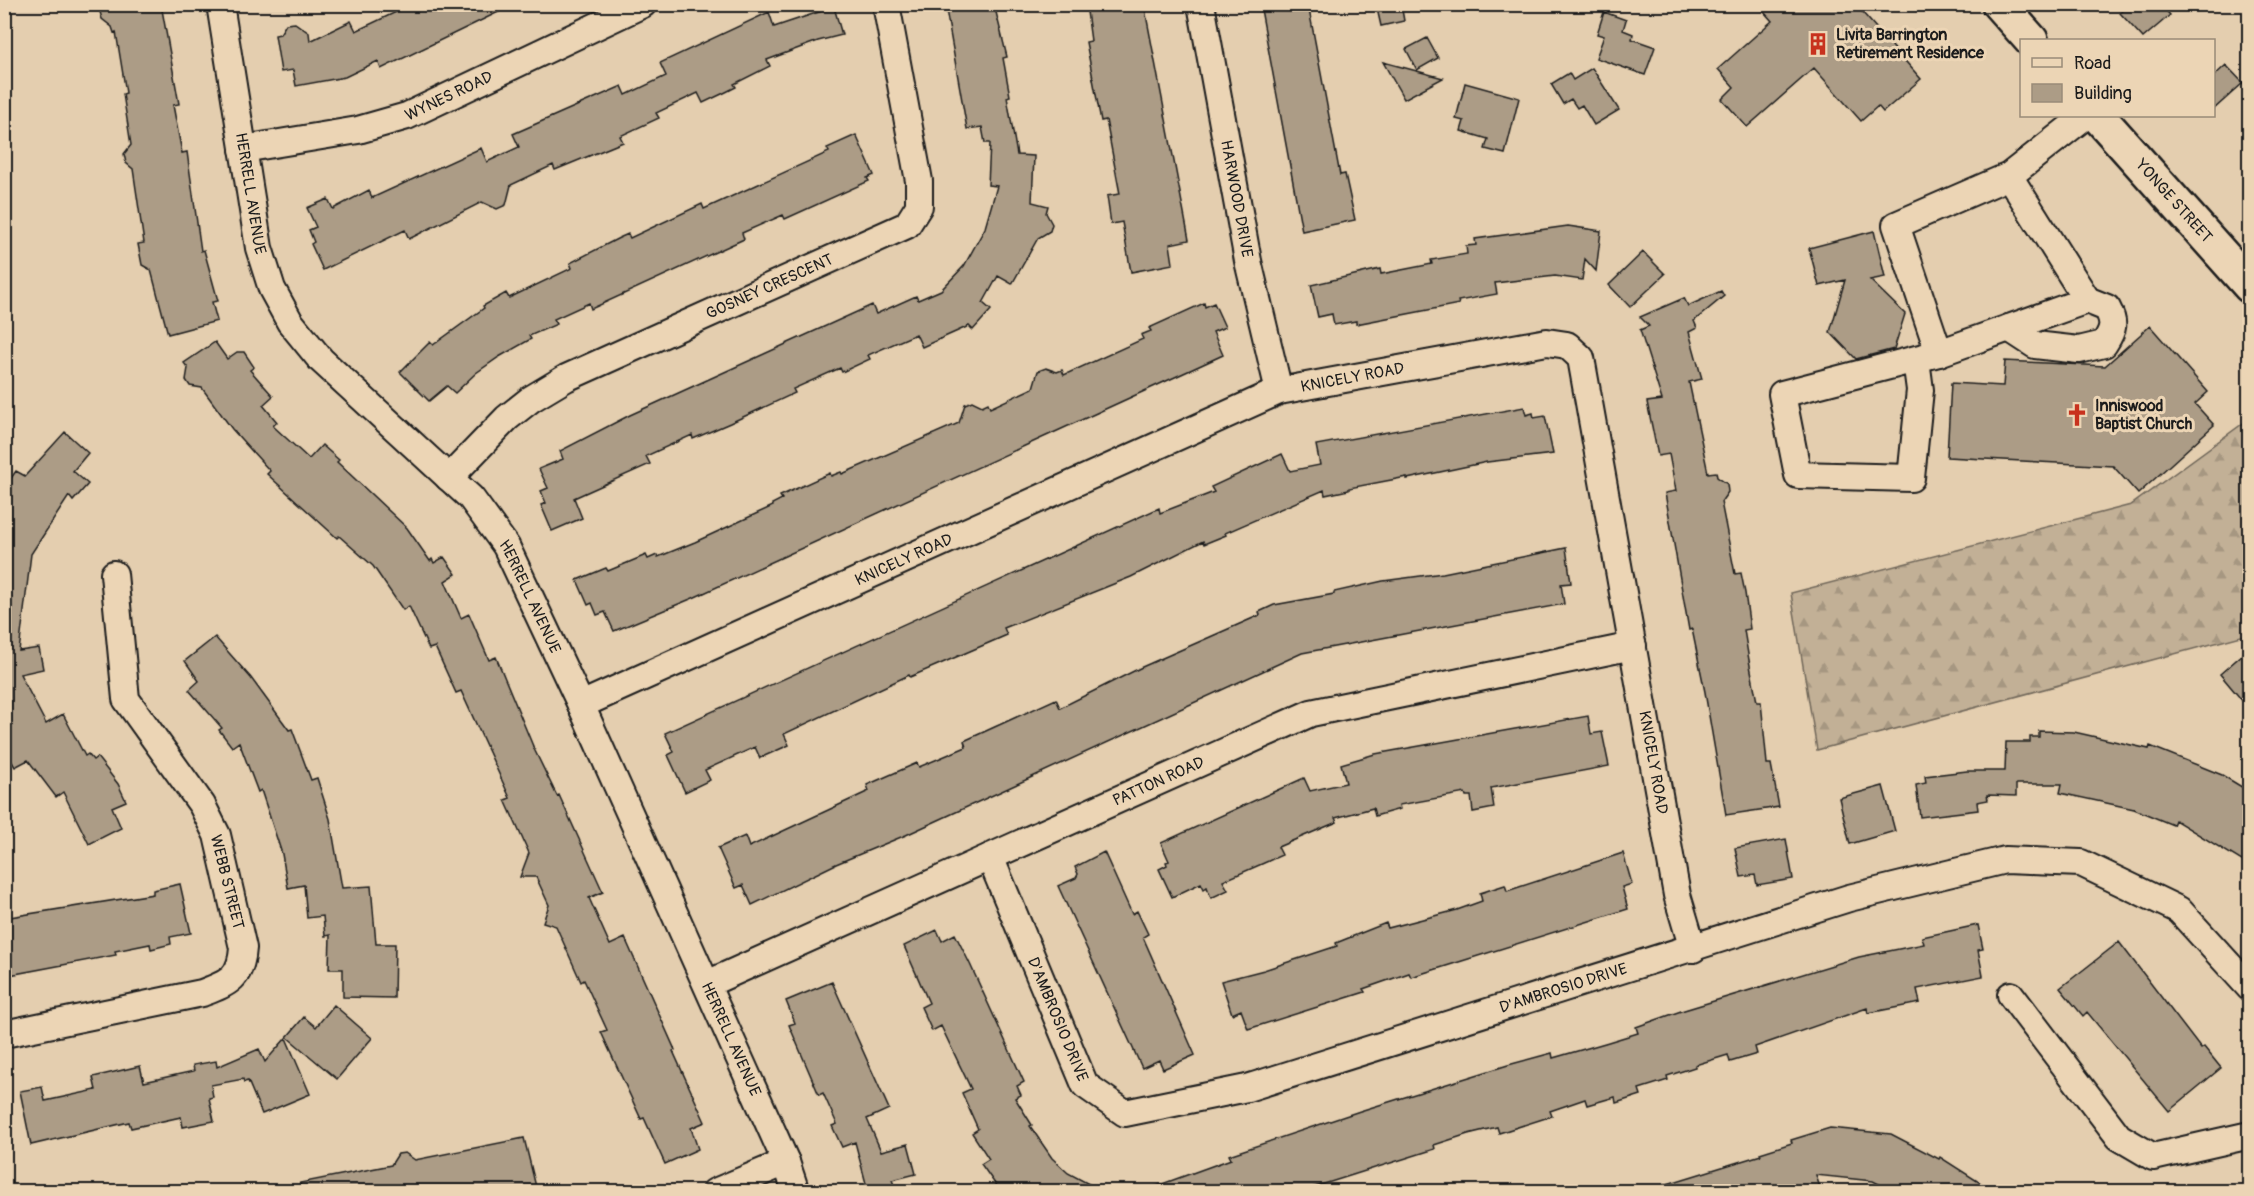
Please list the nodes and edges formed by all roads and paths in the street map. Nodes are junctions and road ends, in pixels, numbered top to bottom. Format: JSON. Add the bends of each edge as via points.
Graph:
{"nodes":[{"id":1,"x":220,"y":4,"type":"edge"},
{"id":2,"x":644,"y":4,"type":"edge"},
{"id":3,"x":886,"y":4,"type":"edge"},
{"id":4,"x":1201,"y":4,"type":"edge"},
{"id":5,"x":1999,"y":4,"type":"edge"},
{"id":6,"x":2030,"y":39,"type":"edge"},
{"id":7,"x":2084,"y":117,"type":"edge"},
{"id":8,"x":2099,"y":117,"type":"edge"},
{"id":9,"x":243,"y":150,"type":"junction"},
{"id":10,"x":2009,"y":176,"type":"junction"},
{"id":11,"x":2250,"y":286,"type":"edge"},
{"id":12,"x":2087,"y":300,"type":"junction"},
{"id":13,"x":2009,"y":328,"type":"junction"},
{"id":14,"x":1928,"y":356,"type":"junction"},
{"id":15,"x":1279,"y":391,"type":"junction"},
{"id":16,"x":449,"y":478,"type":"junction"},
{"id":17,"x":114,"y":574,"type":"dead end"},
{"id":18,"x":1633,"y":646,"type":"junction"},
{"id":19,"x":581,"y":705,"type":"junction"},
{"id":20,"x":990,"y":857,"type":"junction"},
{"id":21,"x":1693,"y":950,"type":"junction"},
{"id":22,"x":707,"y":984,"type":"junction"},
{"id":23,"x":2250,"y":988,"type":"edge"},
{"id":24,"x":2011,"y":995,"type":"dead end"},
{"id":25,"x":4,"y":1034,"type":"edge"},
{"id":26,"x":2250,"y":1135,"type":"edge"},
{"id":27,"x":786,"y":1162,"type":"junction"},
{"id":28,"x":716,"y":1191,"type":"edge"},
{"id":29,"x":796,"y":1191,"type":"edge"}],
"edges":[{"from":1,"to":9,"type":"street","name":"HERRELL AVENUE"},
{"from":2,"to":9,"type":"street","name":"WYNES ROAD","via":[[407,116],[358,130]]},
{"from":3,"to":16,"type":"street","name":"GOSNEY CRESCENT","via":[[919,181],[919,206],[907,225],[566,378],[507,417]]},
{"from":4,"to":15,"type":"street","name":"HARWOOD DRIVE","via":[[1248,261]]},
{"from":5,"to":6,"type":"main road"},
{"from":7,"to":10,"type":"street"},
{"from":8,"to":11,"type":"main road","name":"YONGE STREET"},
{"from":9,"to":16,"type":"street","name":"HERRELL AVENUE","via":[[259,248],[272,289],[290,322],[321,360]]},
{"from":10,"to":12,"type":"street"},
{"from":10,"to":14,"type":"street","via":[[1896,225]]},
{"from":12,"to":13,"type":"street"},
{"from":12,"to":13,"type":"street","via":[[2106,308],[2113,320],[2113,330],[2104,344],[2079,350],[2034,345]]},
{"from":13,"to":14,"type":"street"},
{"from":14,"to":14,"type":"street","via":[[1920,390],[1911,478],[1798,475],[1782,394]]},
{"from":15,"to":18,"type":"street","name":"KNICELY ROAD","via":[[1547,342],[1567,345],[1581,358]]},
{"from":15,"to":19,"type":"street","name":"KNICELY ROAD"},
{"from":16,"to":19,"type":"street","name":"HERRELL AVENUE","via":[[471,498],[506,546]]},
{"from":17,"to":25,"type":"street","name":"WEBB STREET","via":[[126,699],[202,806],[217,835],[243,948],[242,966],[229,982],[202,993]]},
{"from":18,"to":20,"type":"street","name":"PATTON ROAD","via":[[1311,713]]},
{"from":18,"to":21,"type":"street","name":"KNICELY ROAD","via":[[1677,895]]},
{"from":19,"to":22,"type":"street","name":"HERRELL AVENUE"},
{"from":20,"to":21,"type":"street","name":"D'AMBROSIO DRIVE","via":[[1085,1085],[1125,1113],[1247,1088]]},
{"from":20,"to":22,"type":"street","name":"PATTON ROAD"},
{"from":21,"to":23,"type":"street","name":"D'AMBROSIO DRIVE","via":[[1849,898],[2005,860],[2081,863],[2179,910]]},
{"from":22,"to":27,"type":"street","name":"HERRELL AVENUE"},
{"from":24,"to":26,"type":"street","via":[[2119,1137],[2153,1157]]},
{"from":27,"to":28,"type":"street"},
{"from":27,"to":29,"type":"street","name":"HERRELL AVENUE"}]}
